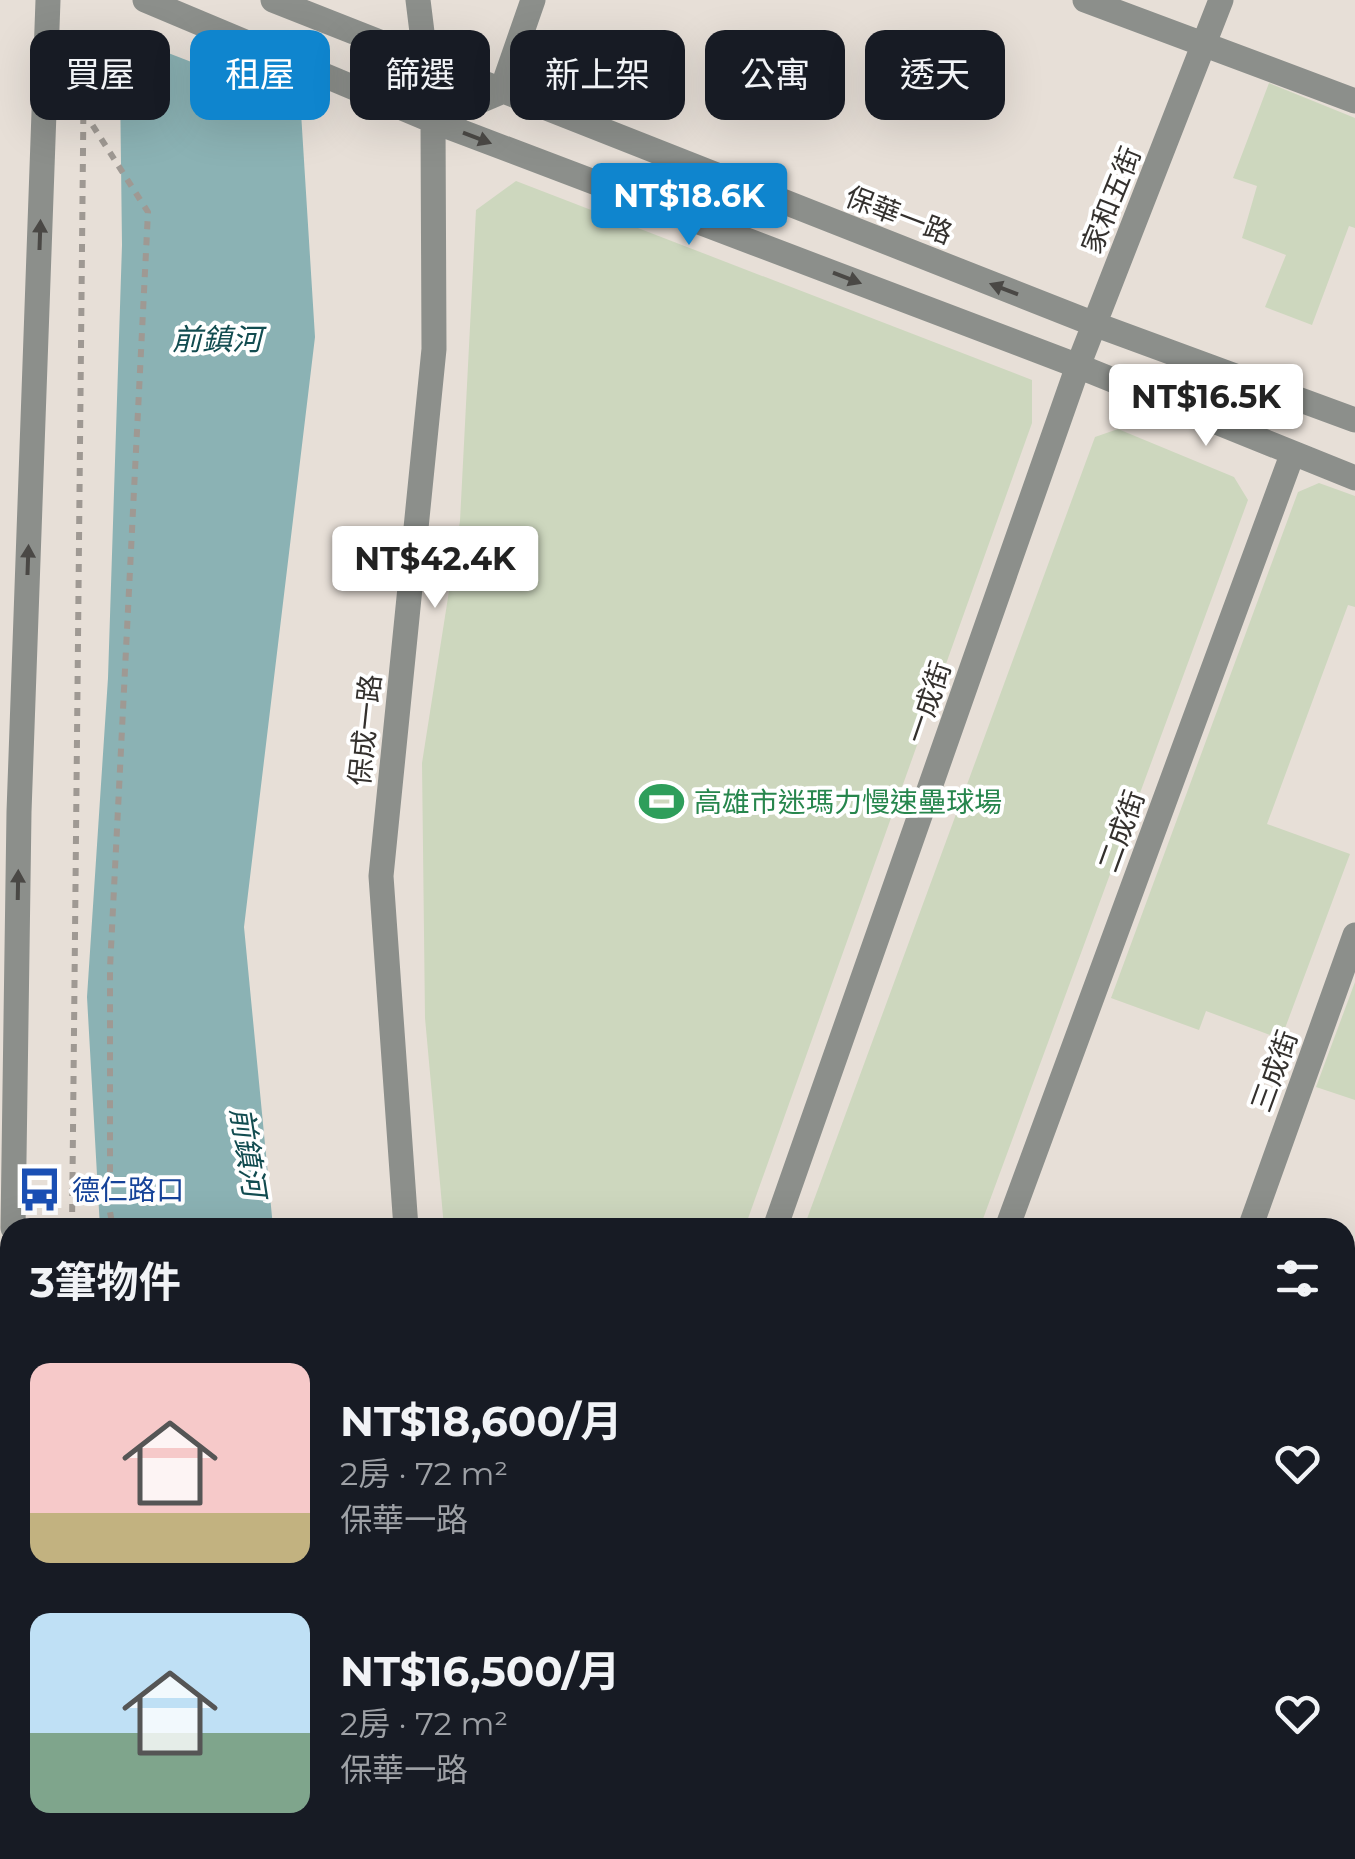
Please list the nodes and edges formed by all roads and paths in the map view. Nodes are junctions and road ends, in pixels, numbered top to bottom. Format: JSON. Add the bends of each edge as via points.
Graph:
{"nodes":[{"id":1,"x":48,"y":0,"type":"edge"},
{"id":2,"x":145,"y":0,"type":"edge"},
{"id":3,"x":274,"y":0,"type":"edge"},
{"id":4,"x":418,"y":0,"type":"edge"},
{"id":5,"x":533,"y":0,"type":"edge"},
{"id":6,"x":1085,"y":0,"type":"edge"},
{"id":7,"x":1221,"y":0,"type":"edge"},
{"id":8,"x":422,"y":30,"type":"edge"},
{"id":9,"x":350,"y":31,"type":"edge"},
{"id":10,"x":1205,"y":45,"type":"junction"},
{"id":11,"x":490,"y":88,"type":"edge"},
{"id":12,"x":501,"y":92,"type":"junction"},
{"id":13,"x":1355,"y":101,"type":"edge"},
{"id":14,"x":83,"y":120,"type":"edge"},
{"id":15,"x":89,"y":120,"type":"edge"},
{"id":16,"x":432,"y":121,"type":"junction"},
{"id":17,"x":1094,"y":324,"type":"junction"},
{"id":18,"x":1078,"y":366,"type":"junction"},
{"id":19,"x":1355,"y":420,"type":"edge"},
{"id":20,"x":1292,"y":455,"type":"junction"},
{"id":21,"x":1355,"y":478,"type":"edge"},
{"id":22,"x":1355,"y":934,"type":"edge"},
{"id":23,"x":13,"y":1218,"type":"edge"},
{"id":24,"x":72,"y":1218,"type":"edge"},
{"id":25,"x":111,"y":1218,"type":"edge"},
{"id":26,"x":405,"y":1218,"type":"edge"},
{"id":27,"x":779,"y":1218,"type":"edge"},
{"id":28,"x":1011,"y":1218,"type":"edge"},
{"id":29,"x":1254,"y":1218,"type":"edge"}],
"edges":[{"from":23,"to":1,"type":"street","one_way":true,"via":[[19,812]]},
{"from":2,"to":16,"type":"street"},
{"from":3,"to":9,"type":"street","name":"保華一路"},
{"from":4,"to":8,"type":"street","name":"保成一路"},
{"from":5,"to":12,"type":"street"},
{"from":6,"to":10,"type":"street"},
{"from":7,"to":10,"type":"street","name":"家和五街"},
{"from":10,"to":13,"type":"street"},
{"from":10,"to":17,"type":"street","name":"家和五街"},
{"from":11,"to":12,"type":"street","name":"保華一路"},
{"from":12,"to":16,"type":"street"},
{"from":17,"to":12,"type":"street","name":"保華一路","one_way":true},
{"from":14,"to":24,"type":"path"},
{"from":15,"to":25,"type":"path","via":[[148,212],[110,968]]},
{"from":16,"to":18,"type":"street","one_way":true},
{"from":16,"to":26,"type":"street","name":"保成一路","via":[[434,349],[380,876]]},
{"from":17,"to":18,"type":"street","name":"家和五街"},
{"from":17,"to":19,"type":"street","name":"保華一路"},
{"from":18,"to":20,"type":"street"},
{"from":18,"to":27,"type":"street","name":"一成街"},
{"from":20,"to":21,"type":"street"},
{"from":20,"to":28,"type":"street","name":"二成街"},
{"from":22,"to":29,"type":"street","name":"三成街"}]}
